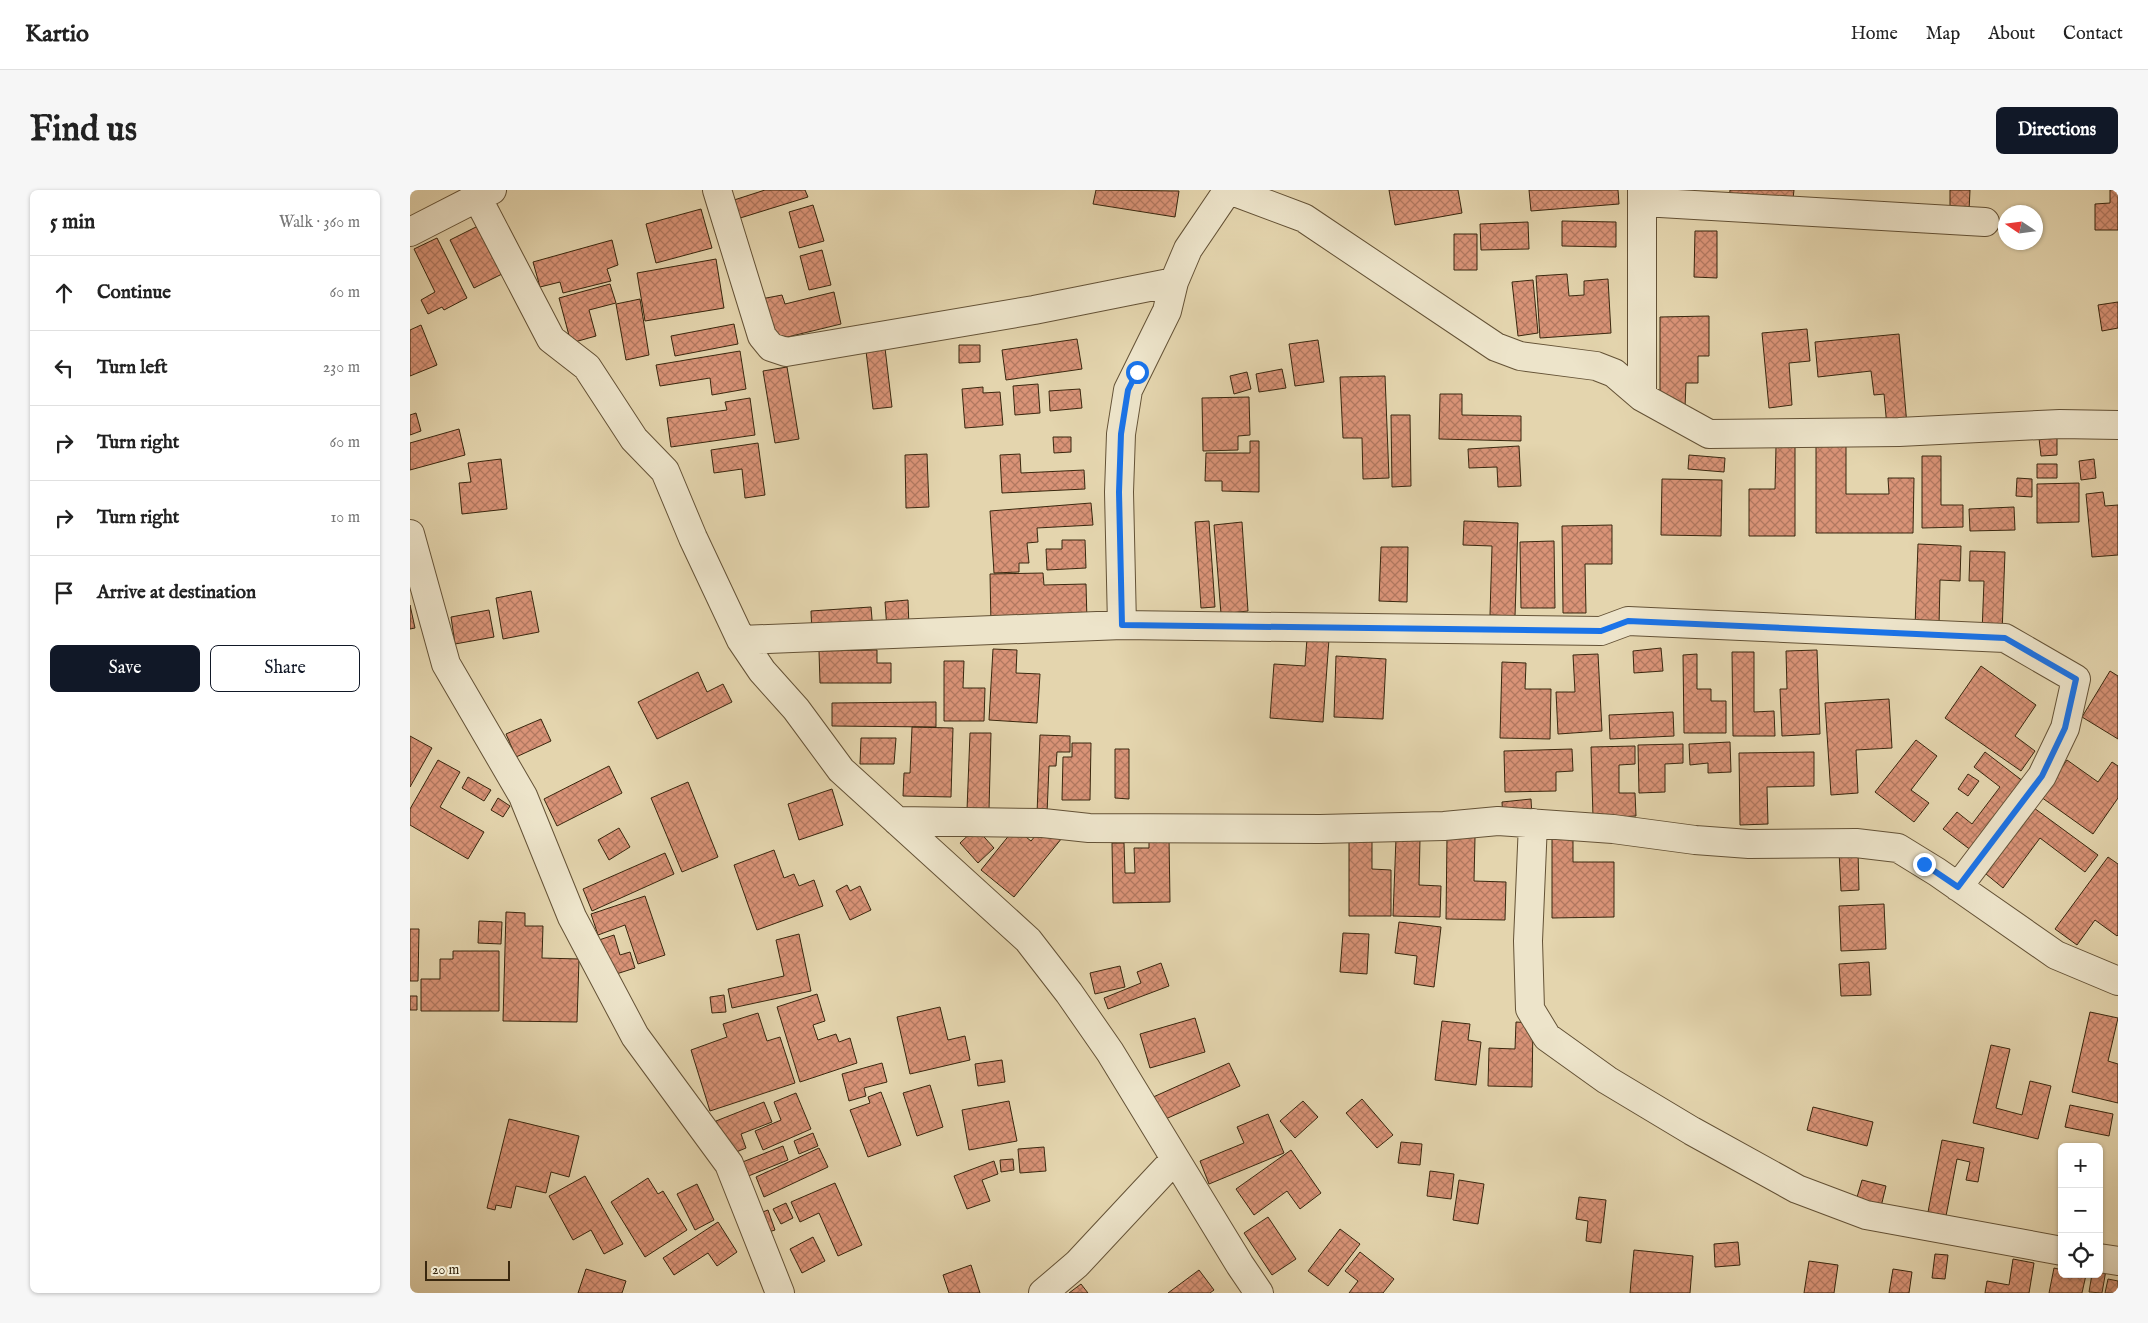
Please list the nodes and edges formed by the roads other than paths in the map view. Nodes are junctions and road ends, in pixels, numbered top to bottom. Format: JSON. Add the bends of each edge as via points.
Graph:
{"nodes":[{"id":1,"x":717,"y":190,"type":"edge"},
{"id":2,"x":1229,"y":190,"type":"edge"},
{"id":3,"x":485,"y":194,"type":"edge"},
{"id":4,"x":1642,"y":196,"type":"edge"},
{"id":5,"x":1985,"y":222,"type":"dead end"},
{"id":6,"x":410,"y":232,"type":"edge"},
{"id":7,"x":1174,"y":282,"type":"junction"},
{"id":8,"x":1642,"y":397,"type":"junction"},
{"id":9,"x":2118,"y":425,"type":"edge"},
{"id":10,"x":410,"y":534,"type":"edge"},
{"id":11,"x":1122,"y":625,"type":"junction"},
{"id":12,"x":740,"y":640,"type":"junction"},
{"id":13,"x":897,"y":821,"type":"junction"},
{"id":14,"x":1533,"y":823,"type":"junction"},
{"id":15,"x":1958,"y":887,"type":"junction"},
{"id":16,"x":2118,"y":981,"type":"edge"},
{"id":17,"x":1175,"y":1159,"type":"junction"},
{"id":18,"x":2058,"y":1250,"type":"edge"},
{"id":19,"x":2103,"y":1259,"type":"edge"},
{"id":20,"x":2118,"y":1261,"type":"edge"},
{"id":21,"x":780,"y":1293,"type":"edge"},
{"id":22,"x":1043,"y":1293,"type":"edge"},
{"id":23,"x":1259,"y":1293,"type":"edge"}],
"edges":[{"from":1,"to":7,"type":"street","via":[[762,336],[771,347],[786,352],[1034,310]]},
{"from":2,"to":7,"type":"street","via":[[1188,249]]},
{"from":2,"to":8,"type":"street","via":[[1304,218],[1496,347],[1520,356],[1596,366],[1614,373]]},
{"from":3,"to":6,"type":"street"},
{"from":3,"to":12,"type":"street","via":[[551,338],[587,367],[634,439],[665,471]]},
{"from":4,"to":5,"type":"street"},
{"from":4,"to":8,"type":"street"},
{"from":7,"to":11,"type":"street","via":[[1167,311],[1128,390],[1121,434]]},
{"from":8,"to":9,"type":"street","via":[[1709,434]]},
{"from":10,"to":21,"type":"street","via":[[446,664],[523,796],[572,918],[635,1036],[729,1164]]},
{"from":11,"to":12,"type":"street"},
{"from":11,"to":15,"type":"street","via":[[1601,631],[1628,621],[2005,638],[2076,679],[2065,728],[2042,776]]},
{"from":12,"to":13,"type":"street","via":[[841,770]]},
{"from":13,"to":14,"type":"street","via":[[1043,823],[1089,828],[1310,829],[1444,826],[1498,821]]},
{"from":13,"to":17,"type":"street","via":[[1028,940],[1110,1052]]},
{"from":14,"to":15,"type":"street","via":[[1749,844],[1856,843],[1898,848]]},
{"from":14,"to":18,"type":"street","via":[[1528,941],[1530,1009],[1547,1037],[1607,1080],[1797,1190],[1866,1215]]},
{"from":15,"to":16,"type":"street","via":[[2056,954]]},
{"from":17,"to":22,"type":"street","via":[[1078,1264]]},
{"from":17,"to":23,"type":"street"},
{"from":19,"to":20,"type":"street"}]}
